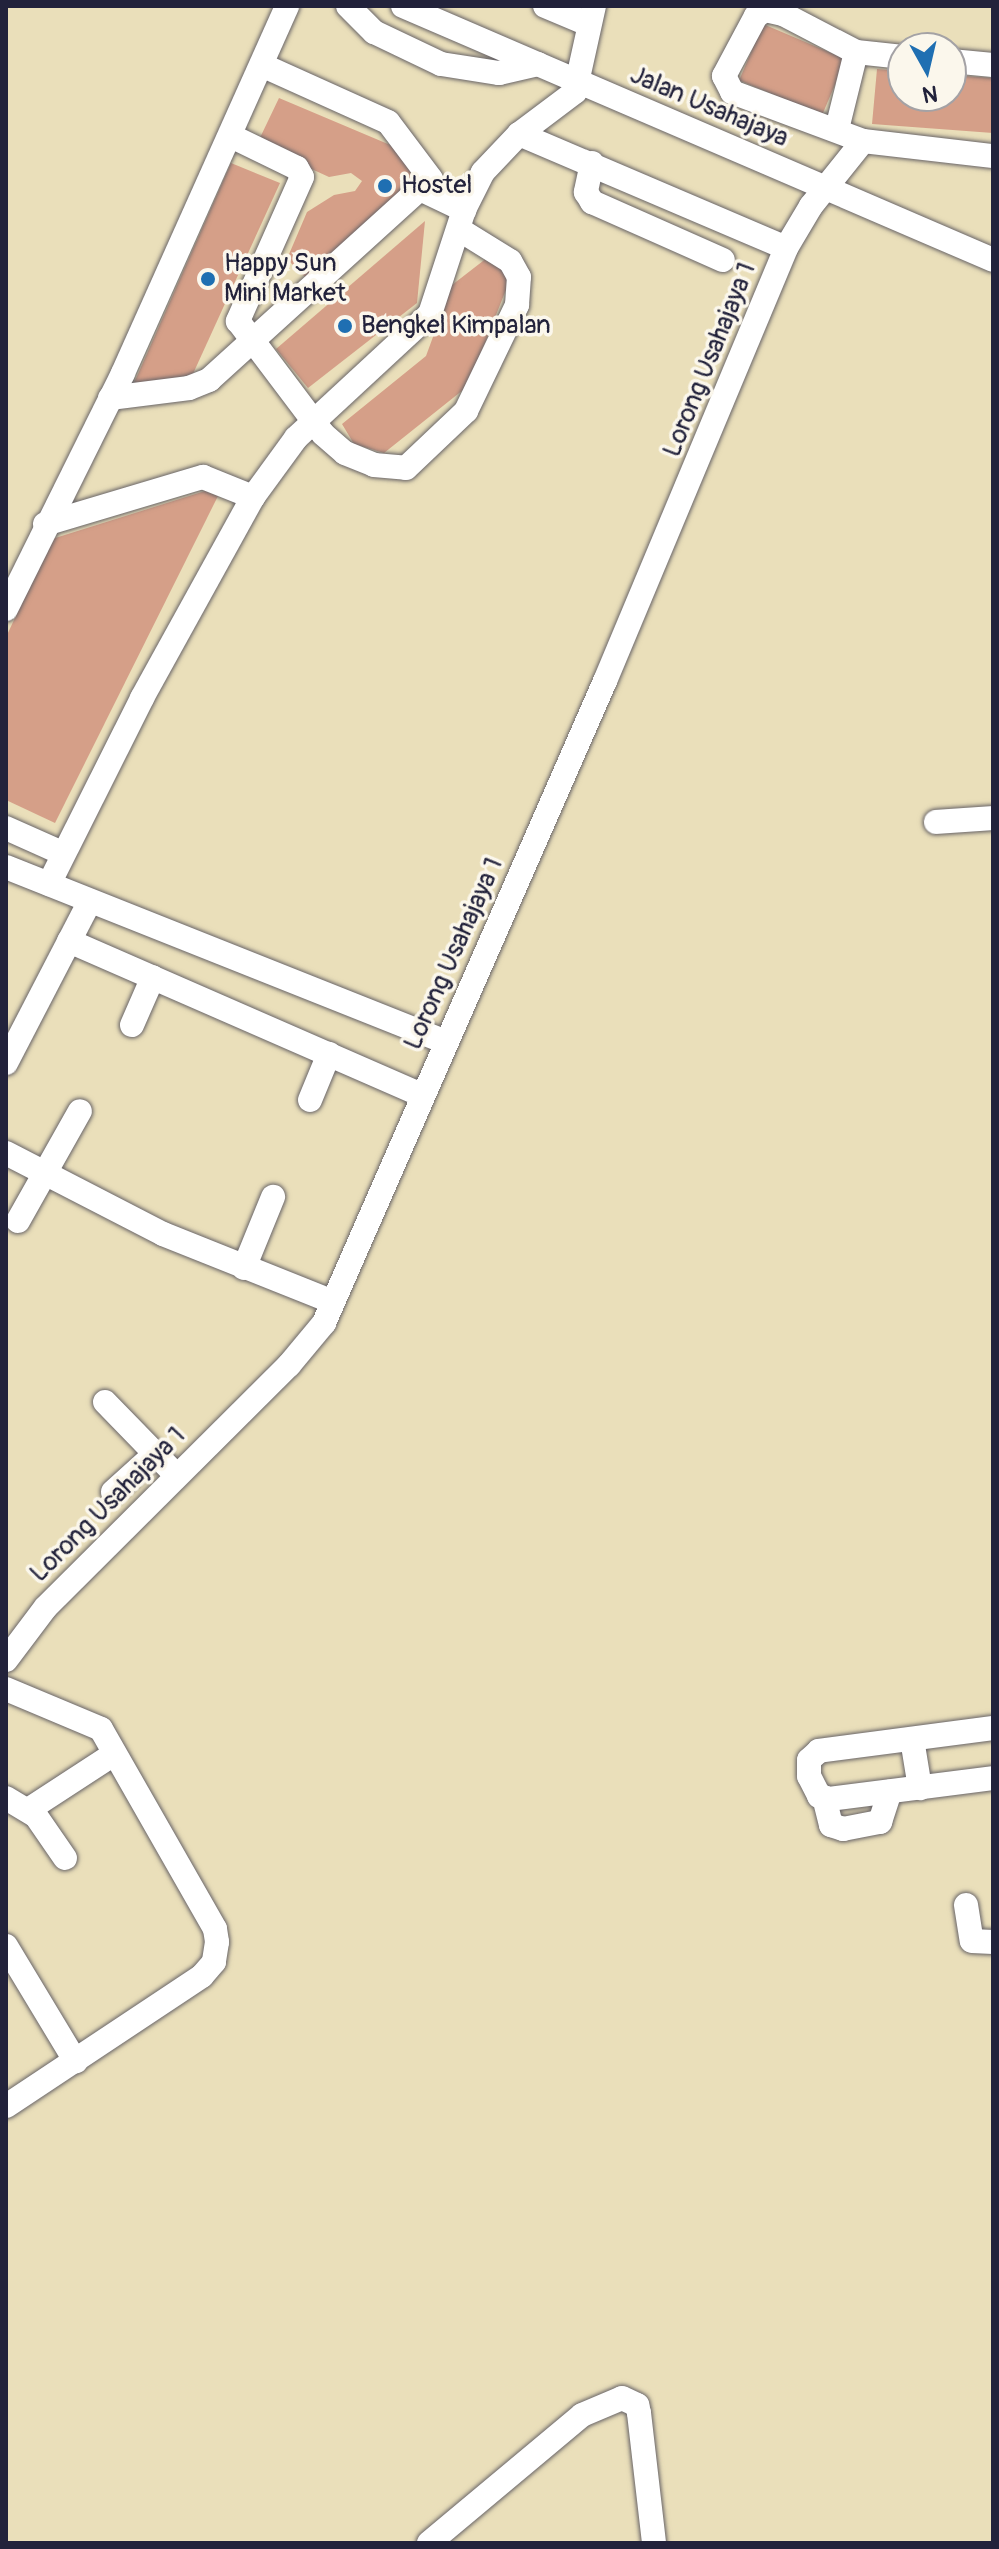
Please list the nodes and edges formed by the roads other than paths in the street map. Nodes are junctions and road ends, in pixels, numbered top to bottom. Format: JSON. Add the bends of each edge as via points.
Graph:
{"nodes":[{"id":1,"x":287,"y":6,"type":"edge"},
{"id":2,"x":348,"y":6,"type":"edge"},
{"id":3,"x":403,"y":6,"type":"edge"},
{"id":4,"x":545,"y":6,"type":"edge"},
{"id":5,"x":591,"y":15,"type":"edge"},
{"id":6,"x":856,"y":52,"type":"junction"},
{"id":7,"x":887,"y":55,"type":"edge"},
{"id":8,"x":967,"y":63,"type":"edge"},
{"id":9,"x":538,"y":64,"type":"junction"},
{"id":10,"x":262,"y":65,"type":"junction"},
{"id":11,"x":993,"y":65,"type":"edge"},
{"id":12,"x":579,"y":83,"type":"junction"},
{"id":13,"x":837,"y":129,"type":"junction"},
{"id":14,"x":519,"y":134,"type":"junction"},
{"id":15,"x":231,"y":136,"type":"junction"},
{"id":16,"x":863,"y":141,"type":"junction"},
{"id":17,"x":993,"y":156,"type":"edge"},
{"id":18,"x":592,"y":163,"type":"junction"},
{"id":19,"x":827,"y":187,"type":"junction"},
{"id":20,"x":422,"y":190,"type":"junction"},
{"id":21,"x":462,"y":220,"type":"junction"},
{"id":22,"x":786,"y":248,"type":"junction"},
{"id":23,"x":723,"y":260,"type":"dead end"},
{"id":24,"x":993,"y":260,"type":"edge"},
{"id":25,"x":251,"y":345,"type":"junction"},
{"id":26,"x":110,"y":398,"type":"junction"},
{"id":27,"x":315,"y":422,"type":"junction"},
{"id":28,"x":253,"y":497,"type":"junction"},
{"id":29,"x":45,"y":524,"type":"junction"},
{"id":30,"x":6,"y":609,"type":"edge"},
{"id":31,"x":993,"y":818,"type":"edge"},
{"id":32,"x":936,"y":822,"type":"dead end"},
{"id":33,"x":6,"y":828,"type":"edge"},
{"id":34,"x":62,"y":853,"type":"junction"},
{"id":35,"x":6,"y":867,"type":"edge"},
{"id":36,"x":49,"y":884,"type":"junction"},
{"id":37,"x":90,"y":901,"type":"junction"},
{"id":38,"x":69,"y":941,"type":"junction"},
{"id":39,"x":153,"y":977,"type":"junction"},
{"id":40,"x":132,"y":1025,"type":"dead end"},
{"id":41,"x":446,"y":1042,"type":"junction"},
{"id":42,"x":329,"y":1054,"type":"junction"},
{"id":43,"x":6,"y":1063,"type":"edge"},
{"id":44,"x":423,"y":1096,"type":"junction"},
{"id":45,"x":310,"y":1100,"type":"dead end"},
{"id":46,"x":80,"y":1111,"type":"dead end"},
{"id":47,"x":6,"y":1153,"type":"edge"},
{"id":48,"x":45,"y":1172,"type":"junction"},
{"id":49,"x":273,"y":1197,"type":"dead end"},
{"id":50,"x":18,"y":1221,"type":"dead end"},
{"id":51,"x":244,"y":1268,"type":"junction"},
{"id":52,"x":333,"y":1302,"type":"junction"},
{"id":53,"x":105,"y":1402,"type":"dead end"},
{"id":54,"x":156,"y":1453,"type":"junction"},
{"id":55,"x":176,"y":1475,"type":"junction"},
{"id":56,"x":113,"y":1492,"type":"dead end"},
{"id":57,"x":6,"y":1660,"type":"edge"},
{"id":58,"x":6,"y":1689,"type":"edge"},
{"id":59,"x":993,"y":1728,"type":"edge"},
{"id":60,"x":912,"y":1739,"type":"junction"},
{"id":61,"x":114,"y":1754,"type":"junction"},
{"id":62,"x":993,"y":1778,"type":"edge"},
{"id":63,"x":920,"y":1788,"type":"junction"},
{"id":64,"x":6,"y":1798,"type":"edge"},
{"id":65,"x":28,"y":1810,"type":"junction"},
{"id":66,"x":65,"y":1858,"type":"dead end"},
{"id":67,"x":966,"y":1905,"type":"dead end"},
{"id":68,"x":993,"y":1942,"type":"edge"},
{"id":69,"x":6,"y":1946,"type":"edge"},
{"id":70,"x":13,"y":1973,"type":"edge"},
{"id":71,"x":76,"y":2062,"type":"junction"},
{"id":72,"x":6,"y":2106,"type":"edge"},
{"id":73,"x":429,"y":2543,"type":"edge"},
{"id":74,"x":654,"y":2543,"type":"edge"}],
"edges":[{"from":1,"to":10,"type":"street"},
{"from":2,"to":9,"type":"street","via":[[374,32],[441,64],[499,73]]},
{"from":3,"to":9,"type":"street","name":"Jalan Usahajaya"},
{"from":4,"to":5,"type":"street"},
{"from":5,"to":12,"type":"street"},
{"from":6,"to":7,"type":"street"},
{"from":6,"to":13,"type":"street"},
{"from":6,"to":13,"type":"street","via":[[765,10],[756,16],[724,76],[732,92]]},
{"from":8,"to":11,"type":"street"},
{"from":9,"to":12,"type":"street","name":"Jalan Usahajaya"},
{"from":10,"to":15,"type":"street"},
{"from":10,"to":20,"type":"street","via":[[388,122],[431,173]]},
{"from":12,"to":14,"type":"street","via":[[575,92]]},
{"from":12,"to":19,"type":"street","name":"Jalan Usahajaya"},
{"from":13,"to":16,"type":"street"},
{"from":14,"to":18,"type":"street"},
{"from":14,"to":21,"type":"street","via":[[483,172]]},
{"from":15,"to":25,"type":"street","via":[[297,168],[302,177],[237,316]]},
{"from":15,"to":26,"type":"street"},
{"from":16,"to":17,"type":"street"},
{"from":16,"to":19,"type":"street","name":"Lorong Usahajaya 1"},
{"from":18,"to":22,"type":"street"},
{"from":18,"to":23,"type":"street","via":[[586,192],[592,202]]},
{"from":19,"to":22,"type":"street","name":"Lorong Usahajaya 1"},
{"from":19,"to":24,"type":"street","name":"Jalan Usahajaya"},
{"from":20,"to":21,"type":"street"},
{"from":20,"to":25,"type":"street"},
{"from":21,"to":27,"type":"street","via":[[430,314]]},
{"from":21,"to":27,"type":"street","via":[[510,261],[519,277],[517,305],[466,411],[406,468],[374,465],[345,453]]},
{"from":22,"to":41,"type":"street","name":"Lorong Usahajaya 1"},
{"from":25,"to":26,"type":"street","via":[[209,380],[189,388]]},
{"from":25,"to":27,"type":"street"},
{"from":26,"to":29,"type":"street"},
{"from":27,"to":28,"type":"street","via":[[296,438]]},
{"from":28,"to":29,"type":"street","via":[[203,477]]},
{"from":28,"to":34,"type":"street"},
{"from":29,"to":30,"type":"street"},
{"from":31,"to":32,"type":"street"},
{"from":33,"to":34,"type":"street"},
{"from":34,"to":36,"type":"street"},
{"from":35,"to":36,"type":"street"},
{"from":36,"to":37,"type":"street"},
{"from":37,"to":38,"type":"street"},
{"from":37,"to":41,"type":"street"},
{"from":38,"to":39,"type":"street"},
{"from":38,"to":43,"type":"street"},
{"from":39,"to":40,"type":"street"},
{"from":39,"to":42,"type":"street"},
{"from":41,"to":44,"type":"street","name":"Lorong Usahajaya 1"},
{"from":42,"to":44,"type":"street"},
{"from":42,"to":45,"type":"street"},
{"from":44,"to":52,"type":"street","name":"Lorong Usahajaya 1"},
{"from":46,"to":48,"type":"street"},
{"from":47,"to":48,"type":"street"},
{"from":48,"to":50,"type":"street"},
{"from":48,"to":51,"type":"street","via":[[163,1234]]},
{"from":49,"to":51,"type":"street"},
{"from":51,"to":52,"type":"street"},
{"from":52,"to":55,"type":"street","name":"Lorong Usahajaya 1","via":[[324,1323],[289,1365]]},
{"from":53,"to":54,"type":"street"},
{"from":54,"to":55,"type":"street"},
{"from":54,"to":56,"type":"street"},
{"from":55,"to":57,"type":"street","name":"Lorong Usahajaya 1","via":[[46,1607]]},
{"from":58,"to":61,"type":"street","via":[[93,1721]]},
{"from":59,"to":60,"type":"street"},
{"from":60,"to":63,"type":"street"},
{"from":60,"to":63,"type":"street","via":[[819,1751],[809,1760],[809,1776],[824,1797],[831,1825],[843,1829],[880,1822],[890,1792]]},
{"from":61,"to":65,"type":"street"},
{"from":61,"to":71,"type":"street","via":[[215,1929],[217,1953],[202,1976]]},
{"from":62,"to":63,"type":"street"},
{"from":64,"to":65,"type":"street"},
{"from":65,"to":66,"type":"street"},
{"from":67,"to":68,"type":"street","via":[[972,1941]]},
{"from":69,"to":70,"type":"street"},
{"from":70,"to":71,"type":"street"},
{"from":71,"to":72,"type":"street"},
{"from":73,"to":74,"type":"street","via":[[582,2415],[622,2398],[637,2405],[639,2413]]}]}
